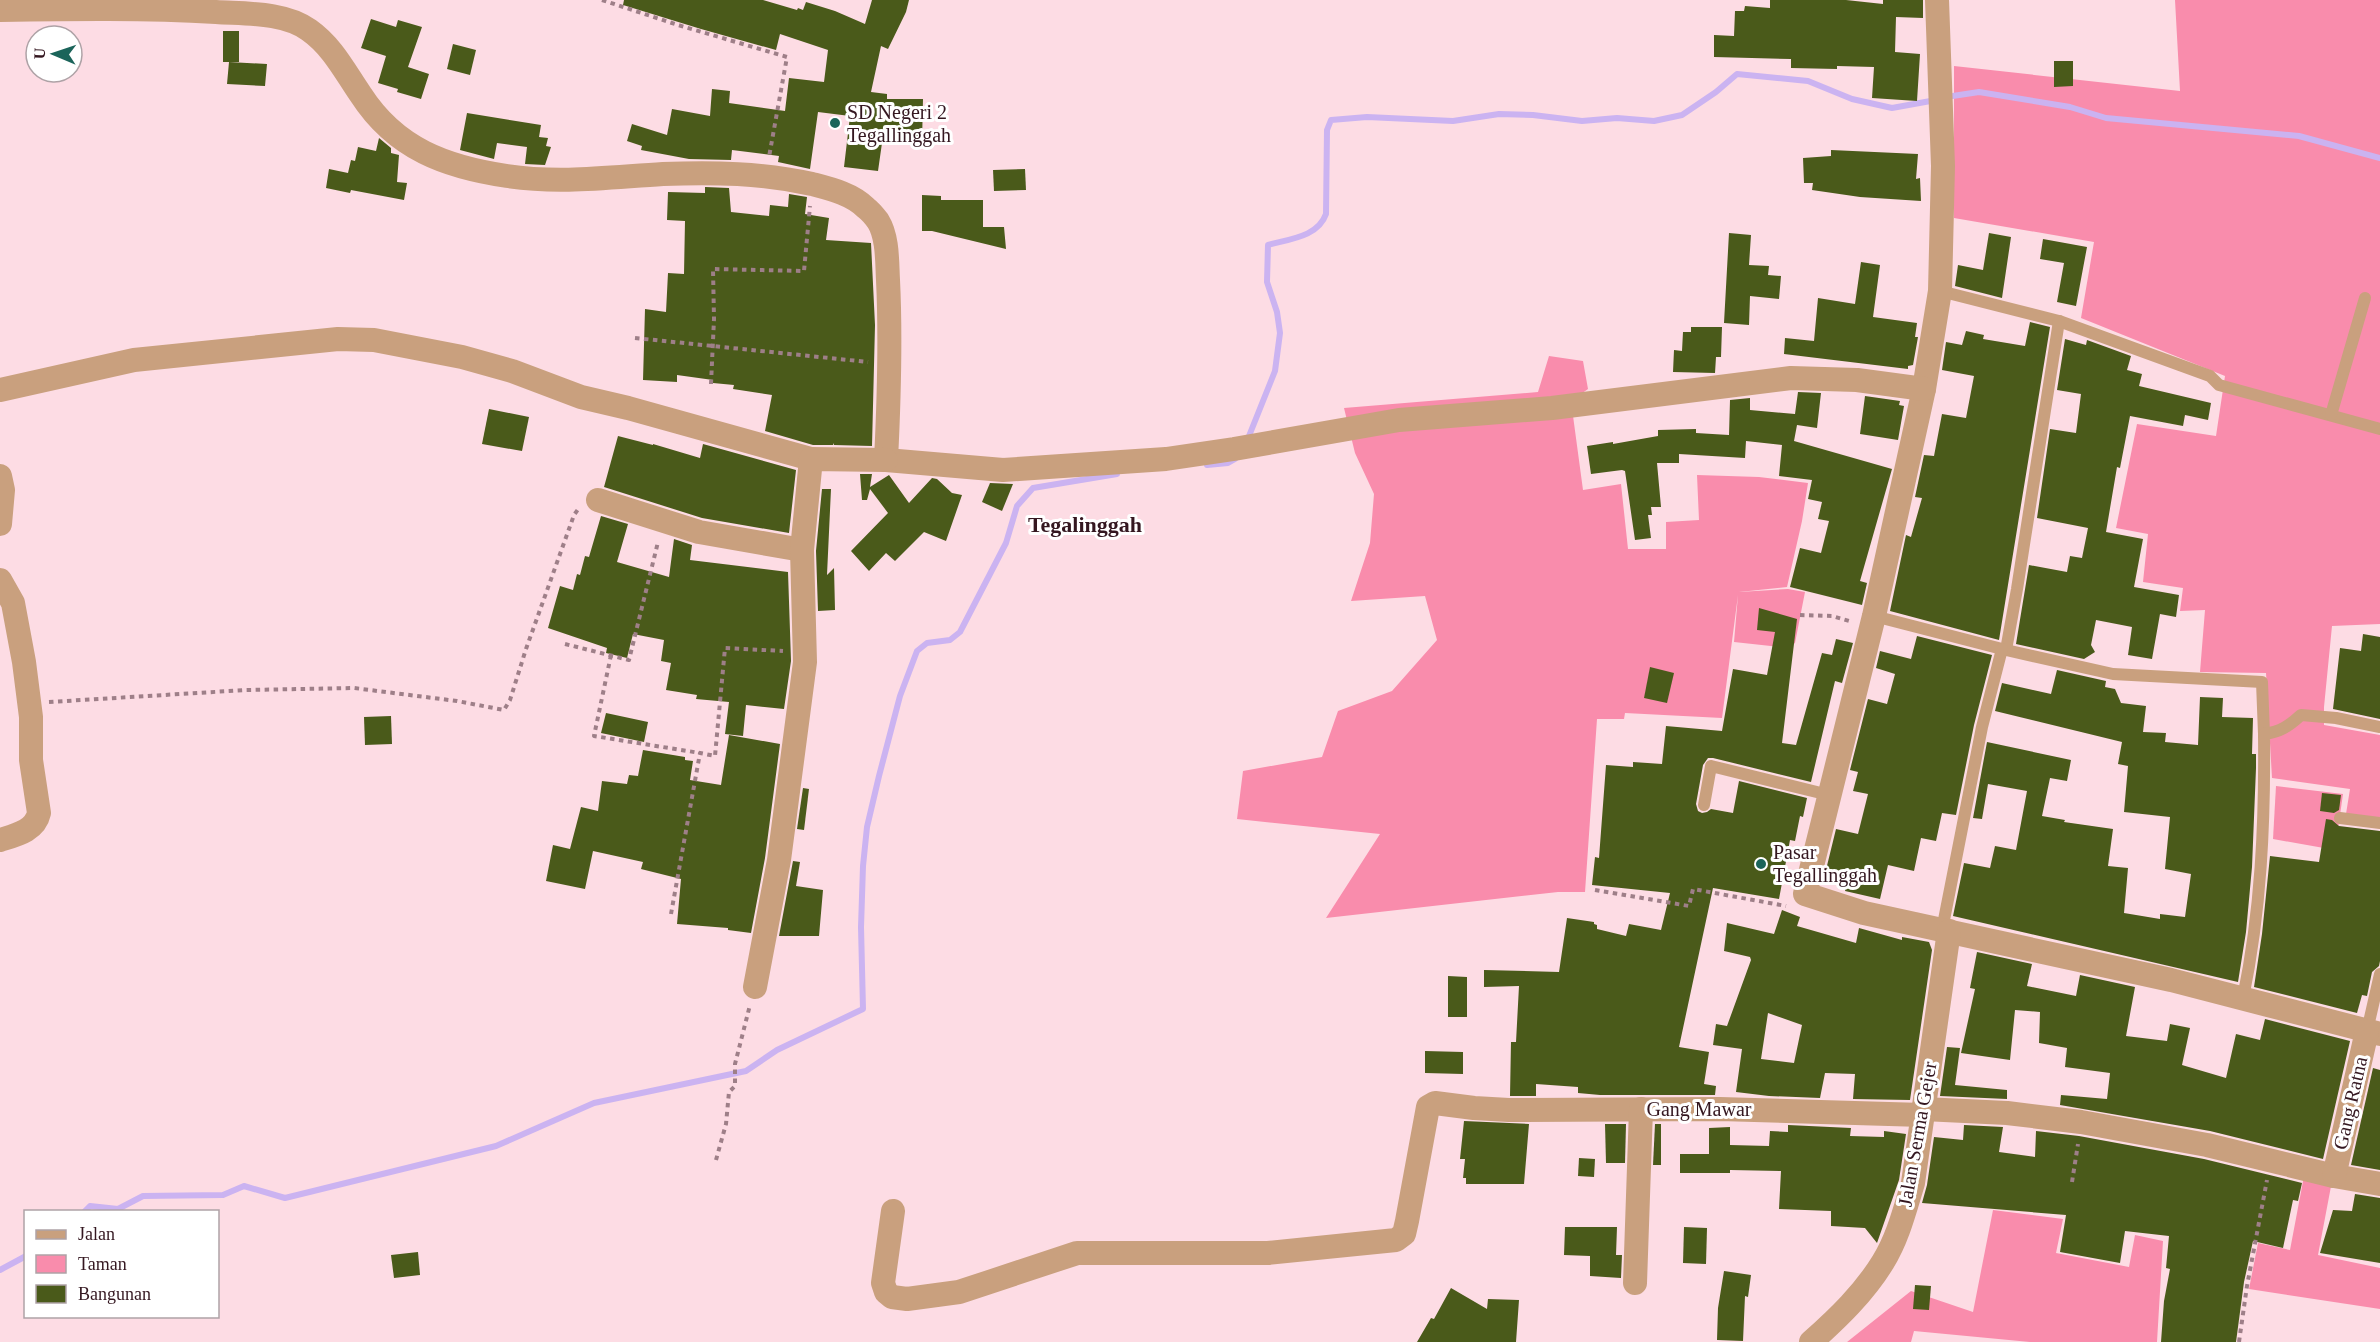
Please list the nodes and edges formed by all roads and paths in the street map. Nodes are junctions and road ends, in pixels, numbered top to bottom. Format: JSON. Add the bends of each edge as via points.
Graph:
{"nodes":[{"id":1,"x":602,"y":0,"type":"edge"},
{"id":2,"x":1937,"y":0,"type":"edge"},
{"id":3,"x":0,"y":10,"type":"edge"},
{"id":4,"x":766,"y":176,"type":"junction"},
{"id":5,"x":812,"y":184,"type":"junction"},
{"id":6,"x":1940,"y":291,"type":"junction"},
{"id":7,"x":2365,"y":298,"type":"dead end"},
{"id":8,"x":2059,"y":321,"type":"junction"},
{"id":9,"x":636,"y":338,"type":"dead end"},
{"id":10,"x":714,"y":346,"type":"junction"},
{"id":11,"x":890,"y":364,"type":"junction"},
{"id":12,"x":711,"y":384,"type":"dead end"},
{"id":13,"x":1924,"y":389,"type":"junction"},
{"id":14,"x":0,"y":390,"type":"edge"},
{"id":15,"x":2331,"y":415,"type":"junction"},
{"id":16,"x":2380,"y":429,"type":"edge"},
{"id":17,"x":811,"y":459,"type":"junction"},
{"id":18,"x":886,"y":460,"type":"junction"},
{"id":19,"x":0,"y":476,"type":"edge"},
{"id":20,"x":598,"y":500,"type":"joint"},
{"id":21,"x":663,"y":520,"type":"junction"},
{"id":22,"x":0,"y":524,"type":"edge"},
{"id":23,"x":802,"y":550,"type":"junction"},
{"id":24,"x":0,"y":580,"type":"edge"},
{"id":25,"x":1800,"y":615,"type":"dead end"},
{"id":26,"x":1873,"y":621,"type":"junction"},
{"id":27,"x":565,"y":644,"type":"dead end"},
{"id":28,"x":2004,"y":650,"type":"junction"},
{"id":29,"x":805,"y":653,"type":"junction"},
{"id":30,"x":611,"y":656,"type":"junction"},
{"id":31,"x":30,"y":703,"type":"junction"},
{"id":32,"x":2380,"y":727,"type":"edge"},
{"id":33,"x":2264,"y":734,"type":"junction"},
{"id":34,"x":700,"y":753,"type":"junction"},
{"id":35,"x":1829,"y":795,"type":"junction"},
{"id":36,"x":1704,"y":806,"type":"dead end"},
{"id":37,"x":2340,"y":818,"type":"dead end"},
{"id":38,"x":2380,"y":822,"type":"edge"},
{"id":39,"x":0,"y":840,"type":"edge"},
{"id":40,"x":1595,"y":890,"type":"dead end"},
{"id":41,"x":1805,"y":894,"type":"junction"},
{"id":42,"x":671,"y":914,"type":"dead end"},
{"id":43,"x":1946,"y":931,"type":"junction"},
{"id":44,"x":2380,"y":974,"type":"edge"},
{"id":45,"x":755,"y":987,"type":"joint"},
{"id":46,"x":2243,"y":998,"type":"junction"},
{"id":47,"x":2373,"y":1033,"type":"edge"},
{"id":48,"x":1641,"y":1109,"type":"junction"},
{"id":49,"x":1923,"y":1112,"type":"junction"},
{"id":50,"x":2081,"y":1122,"type":"junction"},
{"id":51,"x":716,"y":1160,"type":"dead end"},
{"id":52,"x":2271,"y":1160,"type":"junction"},
{"id":53,"x":2334,"y":1176,"type":"junction"},
{"id":54,"x":2072,"y":1182,"type":"dead end"},
{"id":55,"x":2380,"y":1184,"type":"edge"},
{"id":56,"x":893,"y":1211,"type":"dead end"},
{"id":57,"x":1635,"y":1283,"type":"dead end"},
{"id":58,"x":1811,"y":1342,"type":"edge"},
{"id":59,"x":2240,"y":1342,"type":"edge"}],
"edges":[{"from":1,"to":4,"type":"path","via":[[787,57]]},
{"from":2,"to":6,"type":"street","via":[[1942,120]]},
{"from":3,"to":4,"type":"street","via":[[184,10],[266,15],[293,21],[330,48],[387,129],[414,148],[458,167],[546,180],[704,173]]},
{"from":4,"to":5,"type":"street"},
{"from":5,"to":10,"type":"path","via":[[804,271],[713,269]]},
{"from":5,"to":11,"type":"street","via":[[838,190],[864,205],[879,222],[886,247]]},
{"from":6,"to":8,"type":"lane"},
{"from":6,"to":13,"type":"street"},
{"from":7,"to":15,"type":"lane"},
{"from":8,"to":15,"type":"lane","via":[[2200,372],[2219,385]]},
{"from":8,"to":28,"type":"lane","via":[[2018,589]]},
{"from":9,"to":10,"type":"path"},
{"from":10,"to":11,"type":"path"},
{"from":10,"to":12,"type":"path"},
{"from":11,"to":18,"type":"street"},
{"from":13,"to":18,"type":"street","via":[[1827,378],[1758,380],[1552,408],[1399,420],[1155,460],[1003,470]]},
{"from":13,"to":26,"type":"street"},
{"from":14,"to":17,"type":"street","via":[[134,360],[338,339],[374,340],[462,357],[580,397]]},
{"from":15,"to":16,"type":"lane"},
{"from":17,"to":18,"type":"street"},
{"from":17,"to":23,"type":"street"},
{"from":19,"to":22,"type":"street"},
{"from":20,"to":21,"type":"street"},
{"from":20,"to":31,"type":"path","via":[[584,502],[574,515],[504,710],[354,688]]},
{"from":21,"to":23,"type":"street","via":[[699,532]]},
{"from":21,"to":30,"type":"path","via":[[629,660]]},
{"from":23,"to":29,"type":"street"},
{"from":24,"to":31,"type":"street","via":[[13,603]]},
{"from":25,"to":26,"type":"path"},
{"from":26,"to":28,"type":"lane"},
{"from":26,"to":35,"type":"street"},
{"from":27,"to":30,"type":"path"},
{"from":28,"to":33,"type":"lane","via":[[2113,674],[2262,682]]},
{"from":28,"to":43,"type":"lane","via":[[1982,727]]},
{"from":29,"to":34,"type":"path","via":[[725,648],[715,756]]},
{"from":29,"to":45,"type":"street","via":[[779,860]]},
{"from":30,"to":34,"type":"path","via":[[594,736]]},
{"from":31,"to":39,"type":"street","via":[[31,760],[38,816],[30,829]]},
{"from":32,"to":33,"type":"lane","via":[[2301,715],[2277,732]]},
{"from":33,"to":46,"type":"lane","via":[[2261,882]]},
{"from":34,"to":42,"type":"path"},
{"from":35,"to":36,"type":"lane","via":[[1711,766]]},
{"from":35,"to":41,"type":"street"},
{"from":37,"to":38,"type":"lane"},
{"from":40,"to":41,"type":"path","via":[[1689,906],[1692,889],[1790,907]]},
{"from":41,"to":43,"type":"street","via":[[1864,913]]},
{"from":43,"to":46,"type":"street"},
{"from":43,"to":49,"type":"street","name":"Jalan Serma Gejer"},
{"from":44,"to":47,"type":"lane"},
{"from":45,"to":51,"type":"path"},
{"from":46,"to":47,"type":"street"},
{"from":47,"to":53,"type":"street","name":"Gang Ratna"},
{"from":48,"to":49,"type":"street","name":"Gang Mawar"},
{"from":48,"to":56,"type":"street","name":"Gang Mawar","via":[[1474,1108],[1435,1103],[1428,1107],[1404,1234],[1396,1240],[1269,1253],[1077,1253],[958,1292],[907,1299],[892,1297],[883,1283]]},
{"from":48,"to":57,"type":"street"},
{"from":49,"to":50,"type":"street","name":"Gang Mawar","via":[[2007,1113]]},
{"from":49,"to":58,"type":"street","name":"Jalan Serma Gejer","via":[[1912,1183],[1884,1261],[1863,1290]]},
{"from":50,"to":52,"type":"street","name":"Gang Mawar"},
{"from":50,"to":54,"type":"path"},
{"from":52,"to":53,"type":"street","name":"Gang Mawar"},
{"from":52,"to":59,"type":"path"},
{"from":53,"to":55,"type":"street","name":"Gang Mawar"}]}
